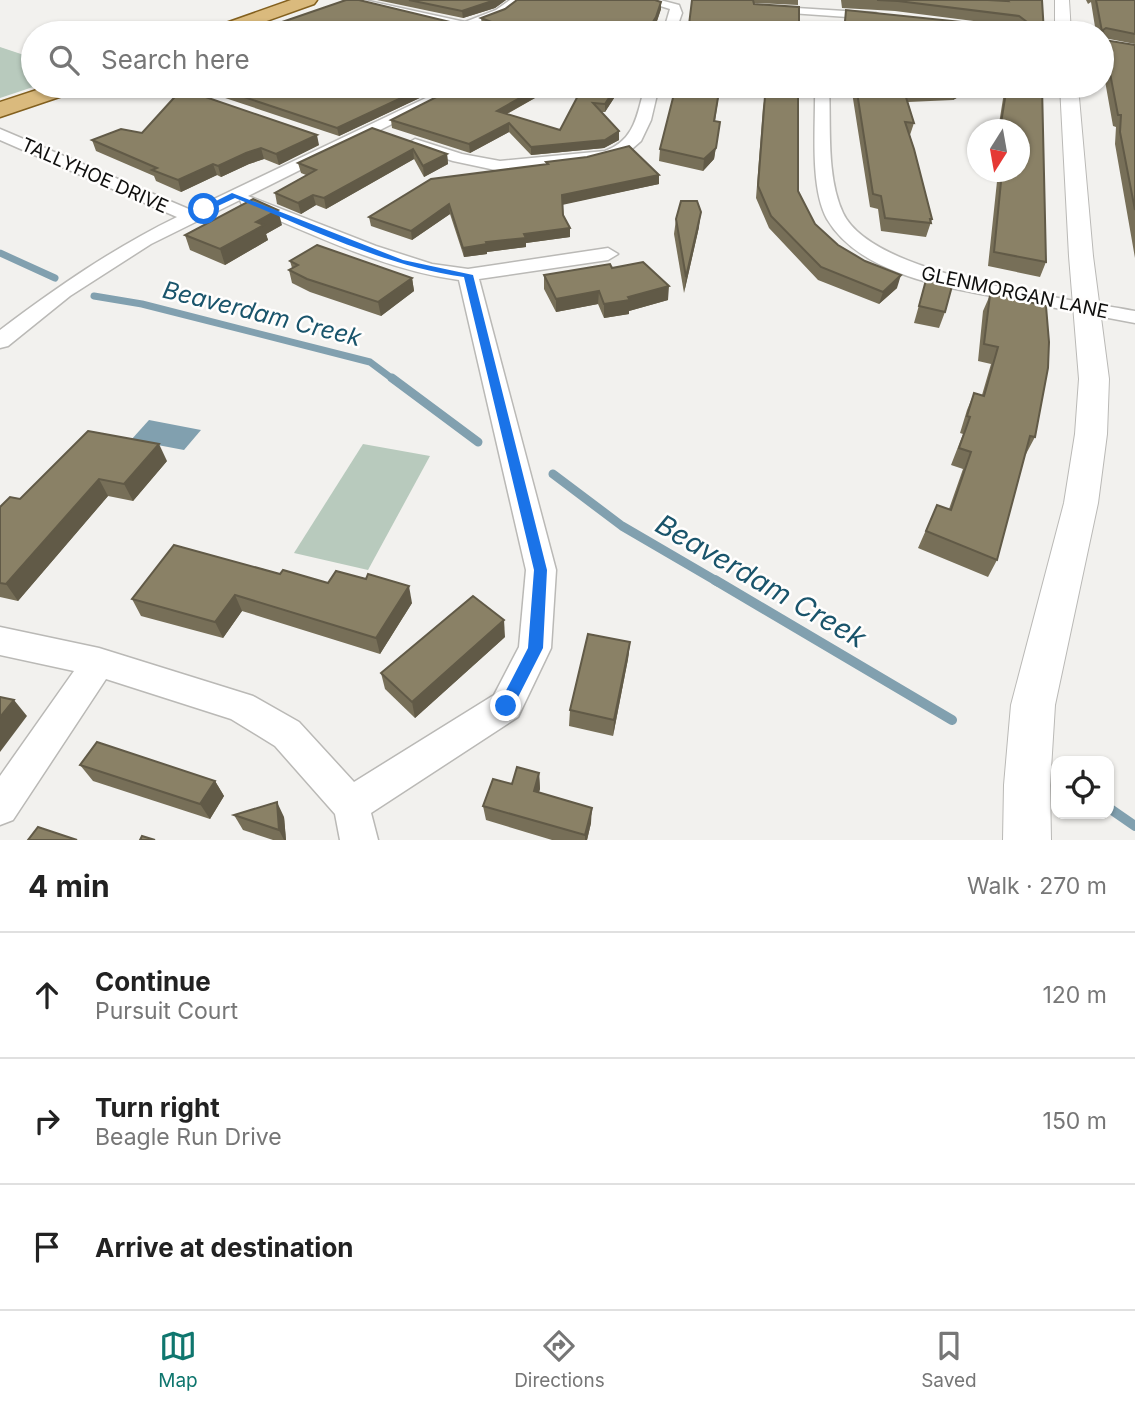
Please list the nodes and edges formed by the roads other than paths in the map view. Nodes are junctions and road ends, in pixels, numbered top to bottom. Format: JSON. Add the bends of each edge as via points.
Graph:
{"nodes":[{"id":1,"x":308,"y":0,"type":"edge"},
{"id":2,"x":349,"y":0,"type":"edge"},
{"id":3,"x":518,"y":0,"type":"edge"},
{"id":4,"x":647,"y":0,"type":"edge"},
{"id":5,"x":1062,"y":0,"type":"edge"},
{"id":6,"x":757,"y":8,"type":"edge"},
{"id":7,"x":895,"y":18,"type":"edge"},
{"id":8,"x":249,"y":21,"type":"edge"},
{"id":9,"x":446,"y":21,"type":"edge"},
{"id":10,"x":475,"y":21,"type":"edge"},
{"id":11,"x":673,"y":21,"type":"edge"},
{"id":12,"x":1063,"y":21,"type":"edge"},
{"id":13,"x":34,"y":98,"type":"edge"},
{"id":14,"x":431,"y":98,"type":"edge"},
{"id":15,"x":649,"y":98,"type":"edge"},
{"id":16,"x":823,"y":98,"type":"edge"},
{"id":17,"x":1070,"y":98,"type":"edge"},
{"id":18,"x":0,"y":110,"type":"edge"},
{"id":19,"x":370,"y":129,"type":"junction"},
{"id":20,"x":0,"y":134,"type":"edge"},
{"id":21,"x":234,"y":195,"type":"junction"},
{"id":22,"x":189,"y":216,"type":"junction"},
{"id":23,"x":608,"y":254,"type":"dead end"},
{"id":24,"x":468,"y":275,"type":"junction"},
{"id":25,"x":1087,"y":308,"type":"junction"},
{"id":26,"x":1135,"y":317,"type":"edge"},
{"id":27,"x":0,"y":341,"type":"edge"},
{"id":28,"x":0,"y":641,"type":"edge"},
{"id":29,"x":99,"y":662,"type":"junction"},
{"id":30,"x":352,"y":804,"type":"junction"},
{"id":31,"x":0,"y":807,"type":"edge"},
{"id":32,"x":359,"y":840,"type":"edge"},
{"id":33,"x":1027,"y":840,"type":"edge"}],
"edges":[{"from":1,"to":8,"type":"main road"},
{"from":2,"to":9,"type":"street"},
{"from":3,"to":10,"type":"street"},
{"from":4,"to":11,"type":"street","via":[[675,6]]},
{"from":5,"to":12,"type":"street"},
{"from":6,"to":7,"type":"street","via":[[817,17]]},
{"from":13,"to":18,"type":"main road"},
{"from":14,"to":19,"type":"street"},
{"from":15,"to":19,"type":"street","via":[[640,134],[623,151],[607,156],[480,164]]},
{"from":16,"to":25,"type":"street","name":"GLENMORGAN LANE","via":[[831,207],[842,227],[859,242],[876,255],[932,276]]},
{"from":17,"to":25,"type":"street"},
{"from":19,"to":21,"type":"street","via":[[332,141]]},
{"from":20,"to":22,"type":"street","name":"TALLYHOE DRIVE"},
{"from":21,"to":22,"type":"street"},
{"from":21,"to":24,"type":"street","via":[[400,261]]},
{"from":22,"to":27,"type":"street","via":[[74,285]]},
{"from":23,"to":24,"type":"street"},
{"from":24,"to":30,"type":"street","via":[[541,570],[535,648],[506,706]]},
{"from":25,"to":26,"type":"street","name":"GLENMORGAN LANE"},
{"from":25,"to":33,"type":"street","via":[[1094,379],[1091,434],[1081,503],[1034,705]]},
{"from":28,"to":29,"type":"street"},
{"from":29,"to":30,"type":"street","via":[[241,707],[287,734]]},
{"from":29,"to":31,"type":"street"},
{"from":30,"to":32,"type":"street"}]}
